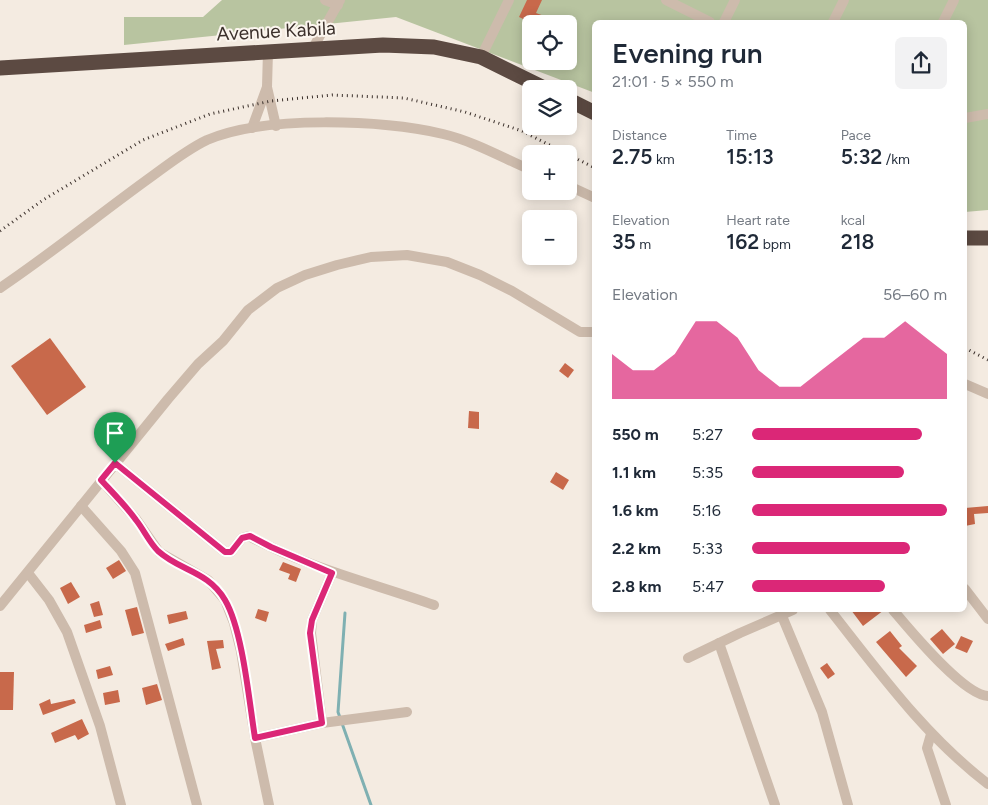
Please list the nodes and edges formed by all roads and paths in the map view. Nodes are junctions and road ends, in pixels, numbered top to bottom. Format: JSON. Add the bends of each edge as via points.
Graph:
{"nodes":[{"id":1,"x":325,"y":0,"type":"edge"},
{"id":2,"x":508,"y":0,"type":"edge"},
{"id":3,"x":666,"y":0,"type":"edge"},
{"id":4,"x":735,"y":0,"type":"edge"},
{"id":5,"x":844,"y":0,"type":"edge"},
{"id":6,"x":954,"y":0,"type":"edge"},
{"id":7,"x":339,"y":2,"type":"edge"},
{"id":8,"x":706,"y":20,"type":"edge"},
{"id":9,"x":725,"y":20,"type":"edge"},
{"id":10,"x":834,"y":20,"type":"edge"},
{"id":11,"x":944,"y":20,"type":"edge"},
{"id":12,"x":313,"y":48,"type":"junction"},
{"id":13,"x":268,"y":51,"type":"junction"},
{"id":14,"x":481,"y":57,"type":"junction"},
{"id":15,"x":0,"y":68,"type":"edge"},
{"id":16,"x":528,"y":80,"type":"edge"},
{"id":17,"x":267,"y":86,"type":"junction"},
{"id":18,"x":577,"y":104,"type":"edge"},
{"id":19,"x":592,"y":112,"type":"edge"},
{"id":20,"x":988,"y":114,"type":"edge"},
{"id":21,"x":967,"y":118,"type":"edge"},
{"id":22,"x":276,"y":126,"type":"junction"},
{"id":23,"x":252,"y":128,"type":"junction"},
{"id":24,"x":522,"y":166,"type":"edge"},
{"id":25,"x":577,"y":190,"type":"edge"},
{"id":26,"x":592,"y":197,"type":"edge"},
{"id":27,"x":967,"y":238,"type":"edge"},
{"id":28,"x":988,"y":238,"type":"edge"},
{"id":29,"x":0,"y":288,"type":"edge"},
{"id":30,"x":592,"y":332,"type":"edge"},
{"id":31,"x":967,"y":385,"type":"edge"},
{"id":32,"x":988,"y":394,"type":"edge"},
{"id":33,"x":115,"y":463,"type":"junction"},
{"id":34,"x":101,"y":480,"type":"junction"},
{"id":35,"x":81,"y":506,"type":"junction"},
{"id":36,"x":28,"y":573,"type":"junction"},
{"id":37,"x":332,"y":573,"type":"junction"},
{"id":38,"x":967,"y":592,"type":"edge"},
{"id":39,"x":434,"y":605,"type":"dead end"},
{"id":40,"x":0,"y":606,"type":"edge"},
{"id":41,"x":789,"y":612,"type":"edge"},
{"id":42,"x":832,"y":612,"type":"edge"},
{"id":43,"x":895,"y":612,"type":"edge"},
{"id":44,"x":782,"y":616,"type":"junction"},
{"id":45,"x":988,"y":619,"type":"edge"},
{"id":46,"x":720,"y":643,"type":"junction"},
{"id":47,"x":688,"y":658,"type":"dead end"},
{"id":48,"x":988,"y":696,"type":"edge"},
{"id":49,"x":407,"y":712,"type":"dead end"},
{"id":50,"x":322,"y":723,"type":"junction"},
{"id":51,"x":931,"y":734,"type":"junction"},
{"id":52,"x":255,"y":738,"type":"junction"},
{"id":53,"x":988,"y":784,"type":"edge"},
{"id":54,"x":121,"y":805,"type":"edge"},
{"id":55,"x":197,"y":805,"type":"edge"},
{"id":56,"x":269,"y":805,"type":"edge"},
{"id":57,"x":775,"y":805,"type":"edge"},
{"id":58,"x":848,"y":805,"type":"edge"},
{"id":59,"x":946,"y":805,"type":"edge"}],
"edges":[{"from":1,"to":7,"type":"street"},
{"from":2,"to":14,"type":"street"},
{"from":3,"to":8,"type":"street"},
{"from":4,"to":9,"type":"street"},
{"from":5,"to":10,"type":"street"},
{"from":6,"to":11,"type":"street"},
{"from":7,"to":12,"type":"street"},
{"from":12,"to":13,"type":"highway","name":"Avenue Kabila"},
{"from":12,"to":14,"type":"highway","name":"Avenue Kabila","via":[[434,47]]},
{"from":13,"to":15,"type":"highway","name":"Avenue Kabila"},
{"from":13,"to":17,"type":"street"},
{"from":14,"to":16,"type":"highway","name":"Avenue Kabila"},
{"from":17,"to":22,"type":"street"},
{"from":17,"to":23,"type":"street"},
{"from":18,"to":19,"type":"highway"},
{"from":20,"to":21,"type":"street"},
{"from":22,"to":23,"type":"street"},
{"from":22,"to":24,"type":"street","via":[[332,123],[415,129],[445,134]]},
{"from":23,"to":29,"type":"street","via":[[206,140],[178,157]]},
{"from":25,"to":26,"type":"street"},
{"from":27,"to":28,"type":"highway"},
{"from":30,"to":33,"type":"street","via":[[580,332],[512,291],[447,262],[408,255],[371,257],[336,265],[298,278],[256,302],[223,341],[198,364]]},
{"from":31,"to":32,"type":"street"},
{"from":33,"to":34,"type":"street"},
{"from":33,"to":37,"type":"street","via":[[225,552],[231,552],[242,538],[250,536]]},
{"from":34,"to":35,"type":"street"},
{"from":34,"to":52,"type":"street","via":[[136,519],[159,552],[208,580],[225,600],[241,651]]},
{"from":35,"to":36,"type":"street"},
{"from":35,"to":55,"type":"street","via":[[121,550],[135,573]]},
{"from":36,"to":40,"type":"street"},
{"from":36,"to":54,"type":"street","via":[[49,600],[67,632],[100,726]]},
{"from":37,"to":39,"type":"street"},
{"from":37,"to":50,"type":"street","via":[[312,620],[310,633]]},
{"from":38,"to":45,"type":"street"},
{"from":41,"to":44,"type":"street"},
{"from":42,"to":51,"type":"street"},
{"from":43,"to":48,"type":"street","via":[[942,664],[976,693]]},
{"from":44,"to":46,"type":"street"},
{"from":44,"to":58,"type":"street","via":[[822,712]]},
{"from":46,"to":47,"type":"street"},
{"from":46,"to":57,"type":"street"},
{"from":49,"to":50,"type":"street"},
{"from":50,"to":52,"type":"street"},
{"from":51,"to":53,"type":"street"},
{"from":51,"to":59,"type":"street","via":[[927,748]]},
{"from":52,"to":56,"type":"street"}]}
